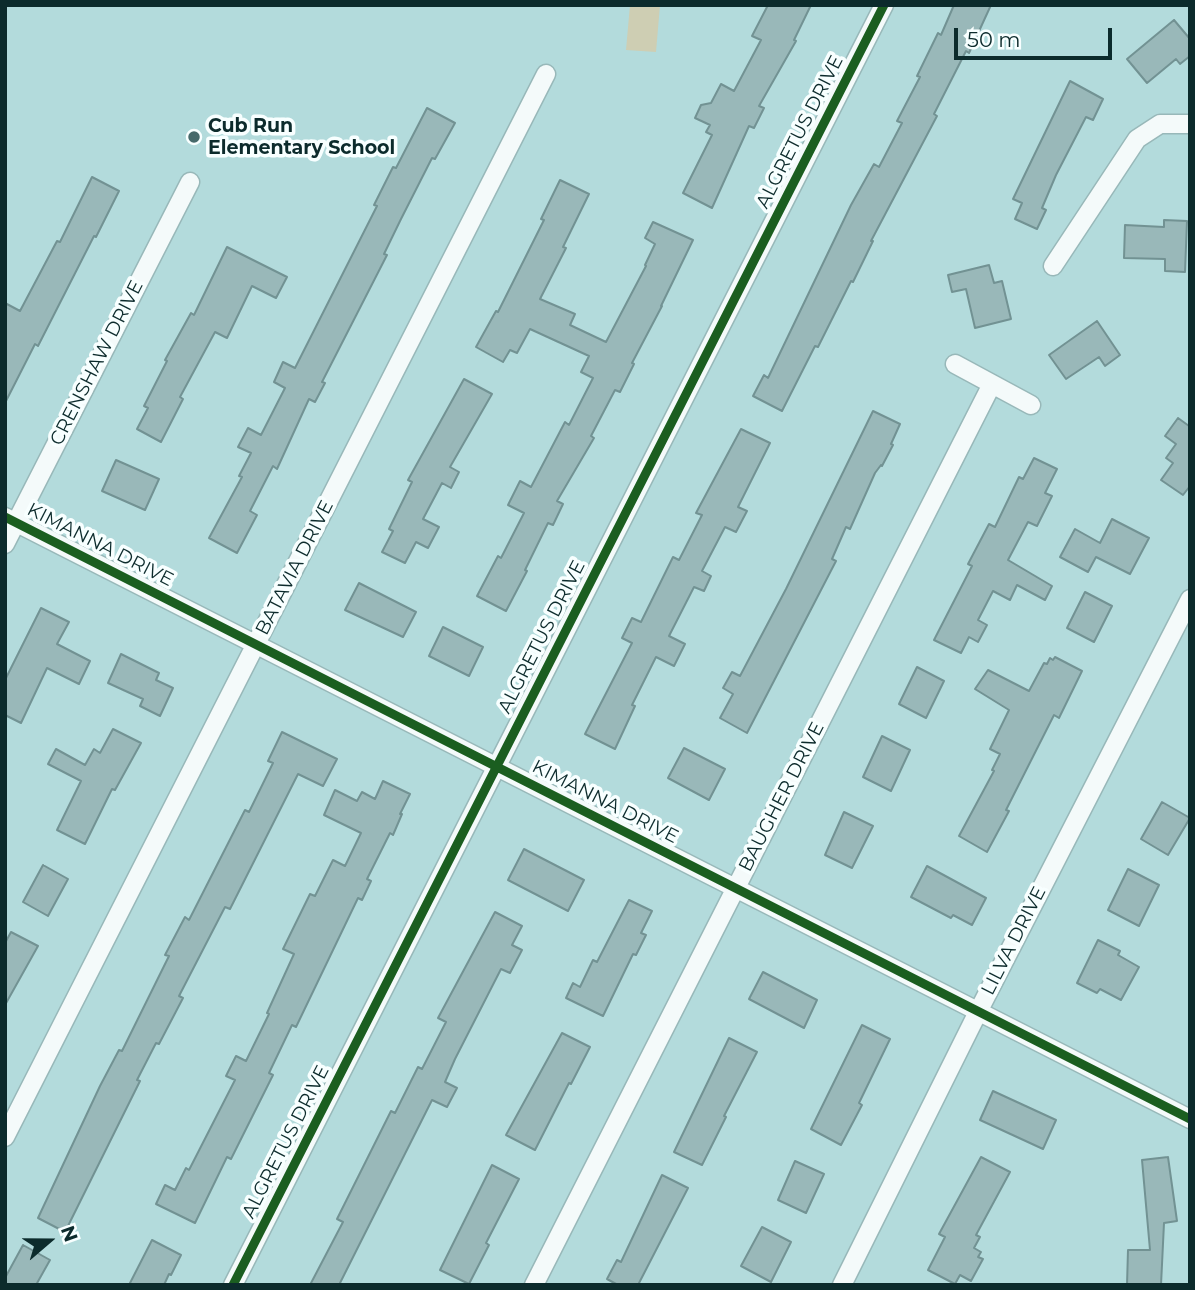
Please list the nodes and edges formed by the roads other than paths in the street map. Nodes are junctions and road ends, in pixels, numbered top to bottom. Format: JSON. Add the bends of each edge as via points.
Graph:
{"nodes":[{"id":1,"x":884,"y":5,"type":"edge"},
{"id":2,"x":546,"y":74,"type":"dead end"},
{"id":3,"x":1190,"y":124,"type":"edge"},
{"id":4,"x":190,"y":182,"type":"dead end"},
{"id":5,"x":1053,"y":266,"type":"dead end"},
{"id":6,"x":955,"y":364,"type":"dead end"},
{"id":7,"x":992,"y":384,"type":"junction"},
{"id":8,"x":1031,"y":405,"type":"dead end"},
{"id":9,"x":11,"y":519,"type":"edge"},
{"id":10,"x":5,"y":544,"type":"edge"},
{"id":11,"x":1190,"y":599,"type":"edge"},
{"id":12,"x":256,"y":644,"type":"junction"},
{"id":13,"x":496,"y":766,"type":"junction"},
{"id":14,"x":736,"y":888,"type":"junction"},
{"id":15,"x":979,"y":1010,"type":"junction"},
{"id":16,"x":1190,"y":1119,"type":"edge"},
{"id":17,"x":5,"y":1136,"type":"edge"},
{"id":18,"x":233,"y":1285,"type":"edge"},
{"id":19,"x":534,"y":1285,"type":"edge"},
{"id":20,"x":842,"y":1285,"type":"edge"}],
"edges":[{"from":1,"to":13,"type":"street","name":"ALGRETUS DRIVE"},
{"from":2,"to":12,"type":"street","name":"BATAVIA DRIVE"},
{"from":3,"to":5,"type":"street","via":[[1160,124],[1137,139]]},
{"from":4,"to":9,"type":"street","name":"CRENSHAW DRIVE"},
{"from":6,"to":7,"type":"street"},
{"from":7,"to":8,"type":"street"},
{"from":7,"to":14,"type":"street","name":"BAUGHER DRIVE"},
{"from":9,"to":10,"type":"street","name":"CRENSHAW DRIVE"},
{"from":9,"to":12,"type":"street","name":"KIMANNA DRIVE"},
{"from":11,"to":15,"type":"street","name":"LILVA DRIVE"},
{"from":12,"to":13,"type":"street","name":"KIMANNA DRIVE"},
{"from":12,"to":17,"type":"street","name":"BATAVIA DRIVE"},
{"from":13,"to":14,"type":"street","name":"KIMANNA DRIVE"},
{"from":13,"to":18,"type":"street","name":"ALGRETUS DRIVE"},
{"from":14,"to":15,"type":"street","name":"KIMANNA DRIVE"},
{"from":14,"to":19,"type":"street","name":"BAUGHER DRIVE"},
{"from":15,"to":16,"type":"street","name":"KIMANNA DRIVE"},
{"from":15,"to":20,"type":"street","name":"LILVA DRIVE"}]}
